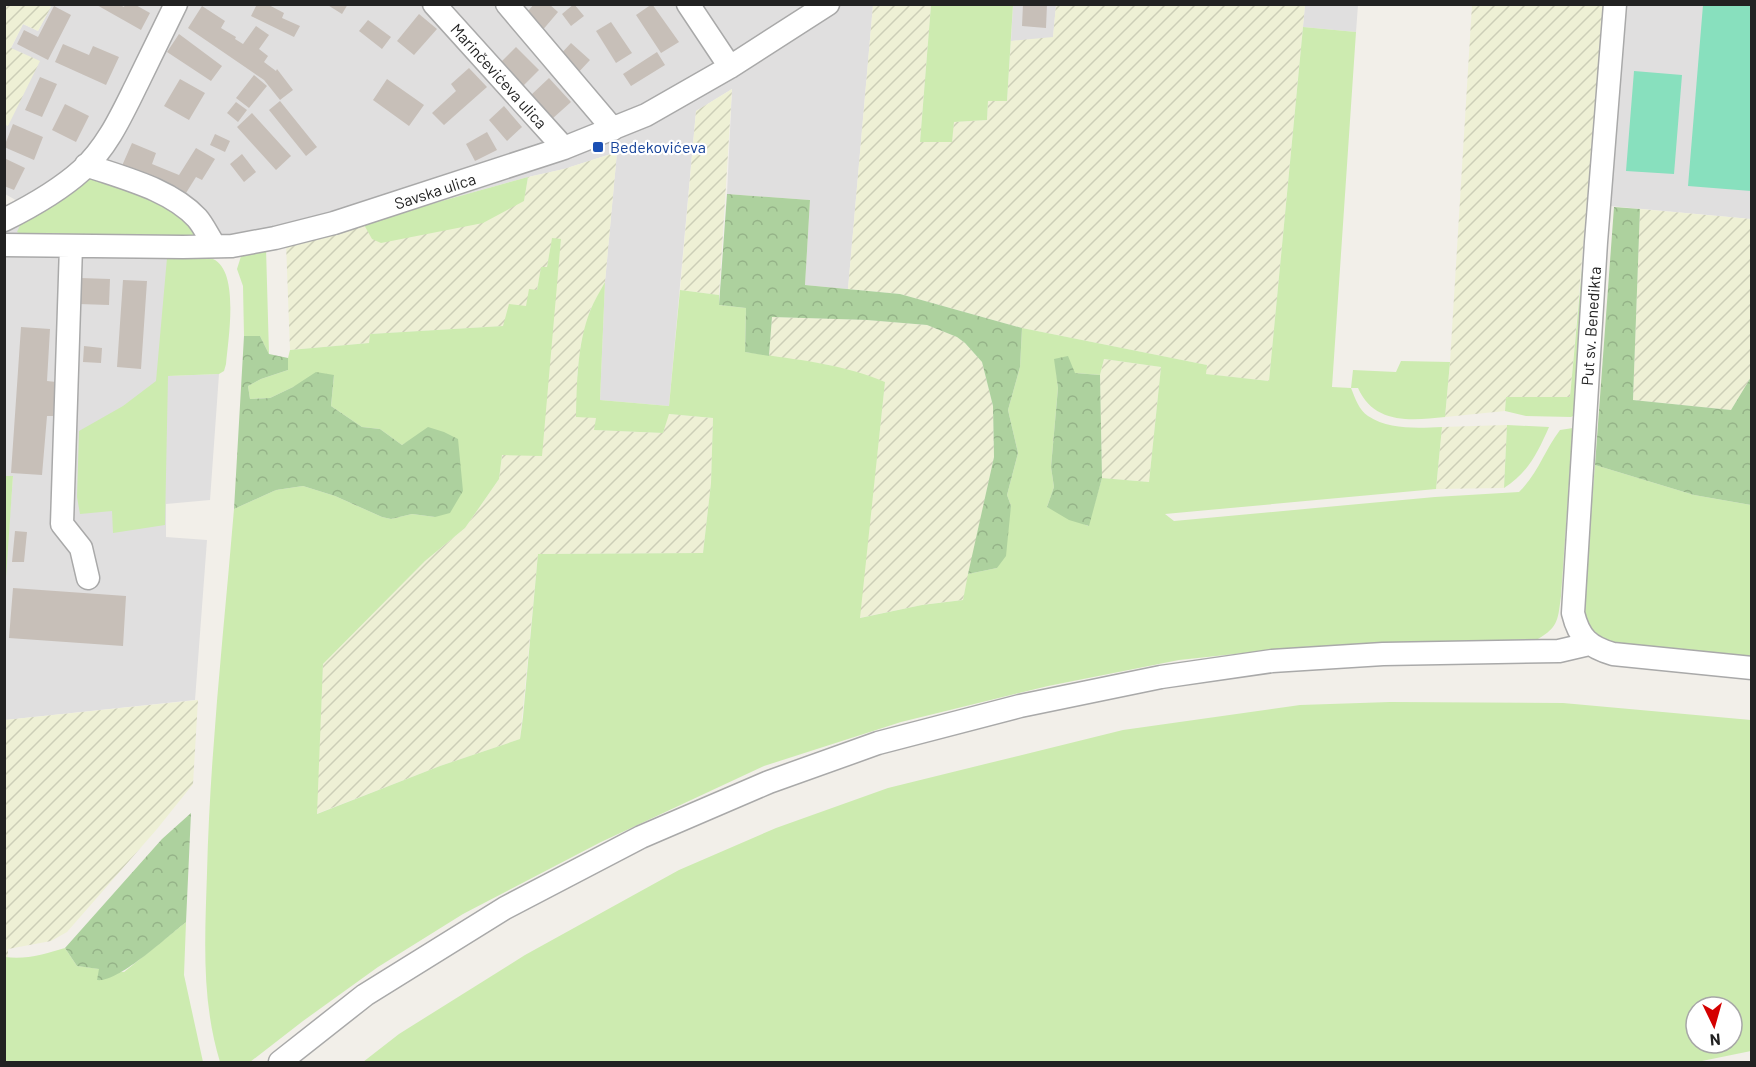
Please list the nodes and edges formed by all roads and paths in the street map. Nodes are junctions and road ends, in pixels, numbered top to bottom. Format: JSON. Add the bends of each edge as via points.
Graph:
{"nodes":[{"id":1,"x":176,"y":4,"type":"edge"},
{"id":2,"x":434,"y":4,"type":"edge"},
{"id":3,"x":507,"y":4,"type":"edge"},
{"id":4,"x":688,"y":4,"type":"edge"},
{"id":5,"x":1615,"y":4,"type":"edge"},
{"id":6,"x":814,"y":8,"type":"edge"},
{"id":7,"x":730,"y":67,"type":"junction"},
{"id":8,"x":613,"y":129,"type":"junction"},
{"id":9,"x":564,"y":148,"type":"junction"},
{"id":10,"x":86,"y":165,"type":"junction"},
{"id":11,"x":4,"y":220,"type":"edge"},
{"id":12,"x":4,"y":244,"type":"edge"},
{"id":13,"x":71,"y":246,"type":"junction"},
{"id":14,"x":215,"y":246,"type":"junction"},
{"id":15,"x":88,"y":578,"type":"dead end"},
{"id":16,"x":1589,"y":644,"type":"junction"},
{"id":17,"x":1752,"y":668,"type":"edge"},
{"id":18,"x":280,"y":1062,"type":"edge"}],
"edges":[{"from":1,"to":10,"type":"street","via":[[117,123]]},
{"from":2,"to":9,"type":"street","name":"Marinčevićeva ulica"},
{"from":3,"to":8,"type":"street"},
{"from":4,"to":7,"type":"street"},
{"from":5,"to":16,"type":"street","name":"Put sv. Benedikta","via":[[1572,603],[1577,628]]},
{"from":6,"to":7,"type":"street","name":"Savska ulica"},
{"from":7,"to":8,"type":"street","name":"Savska ulica","via":[[646,115]]},
{"from":8,"to":9,"type":"street","name":"Savska ulica"},
{"from":9,"to":14,"type":"street","name":"Savska ulica","via":[[334,223],[266,240]]},
{"from":10,"to":11,"type":"street","via":[[62,186]]},
{"from":10,"to":14,"type":"street","via":[[178,202],[200,221]]},
{"from":12,"to":13,"type":"street","name":"Savska ulica"},
{"from":13,"to":14,"type":"street","name":"Savska ulica"},
{"from":13,"to":15,"type":"street","via":[[62,524],[81,548]]},
{"from":16,"to":17,"type":"street","via":[[1614,654]]},
{"from":16,"to":18,"type":"street","via":[[1559,651],[1383,654],[1272,661],[1161,677],[1020,706],[878,743],[769,782],[641,837],[505,908],[365,995]]}]}
